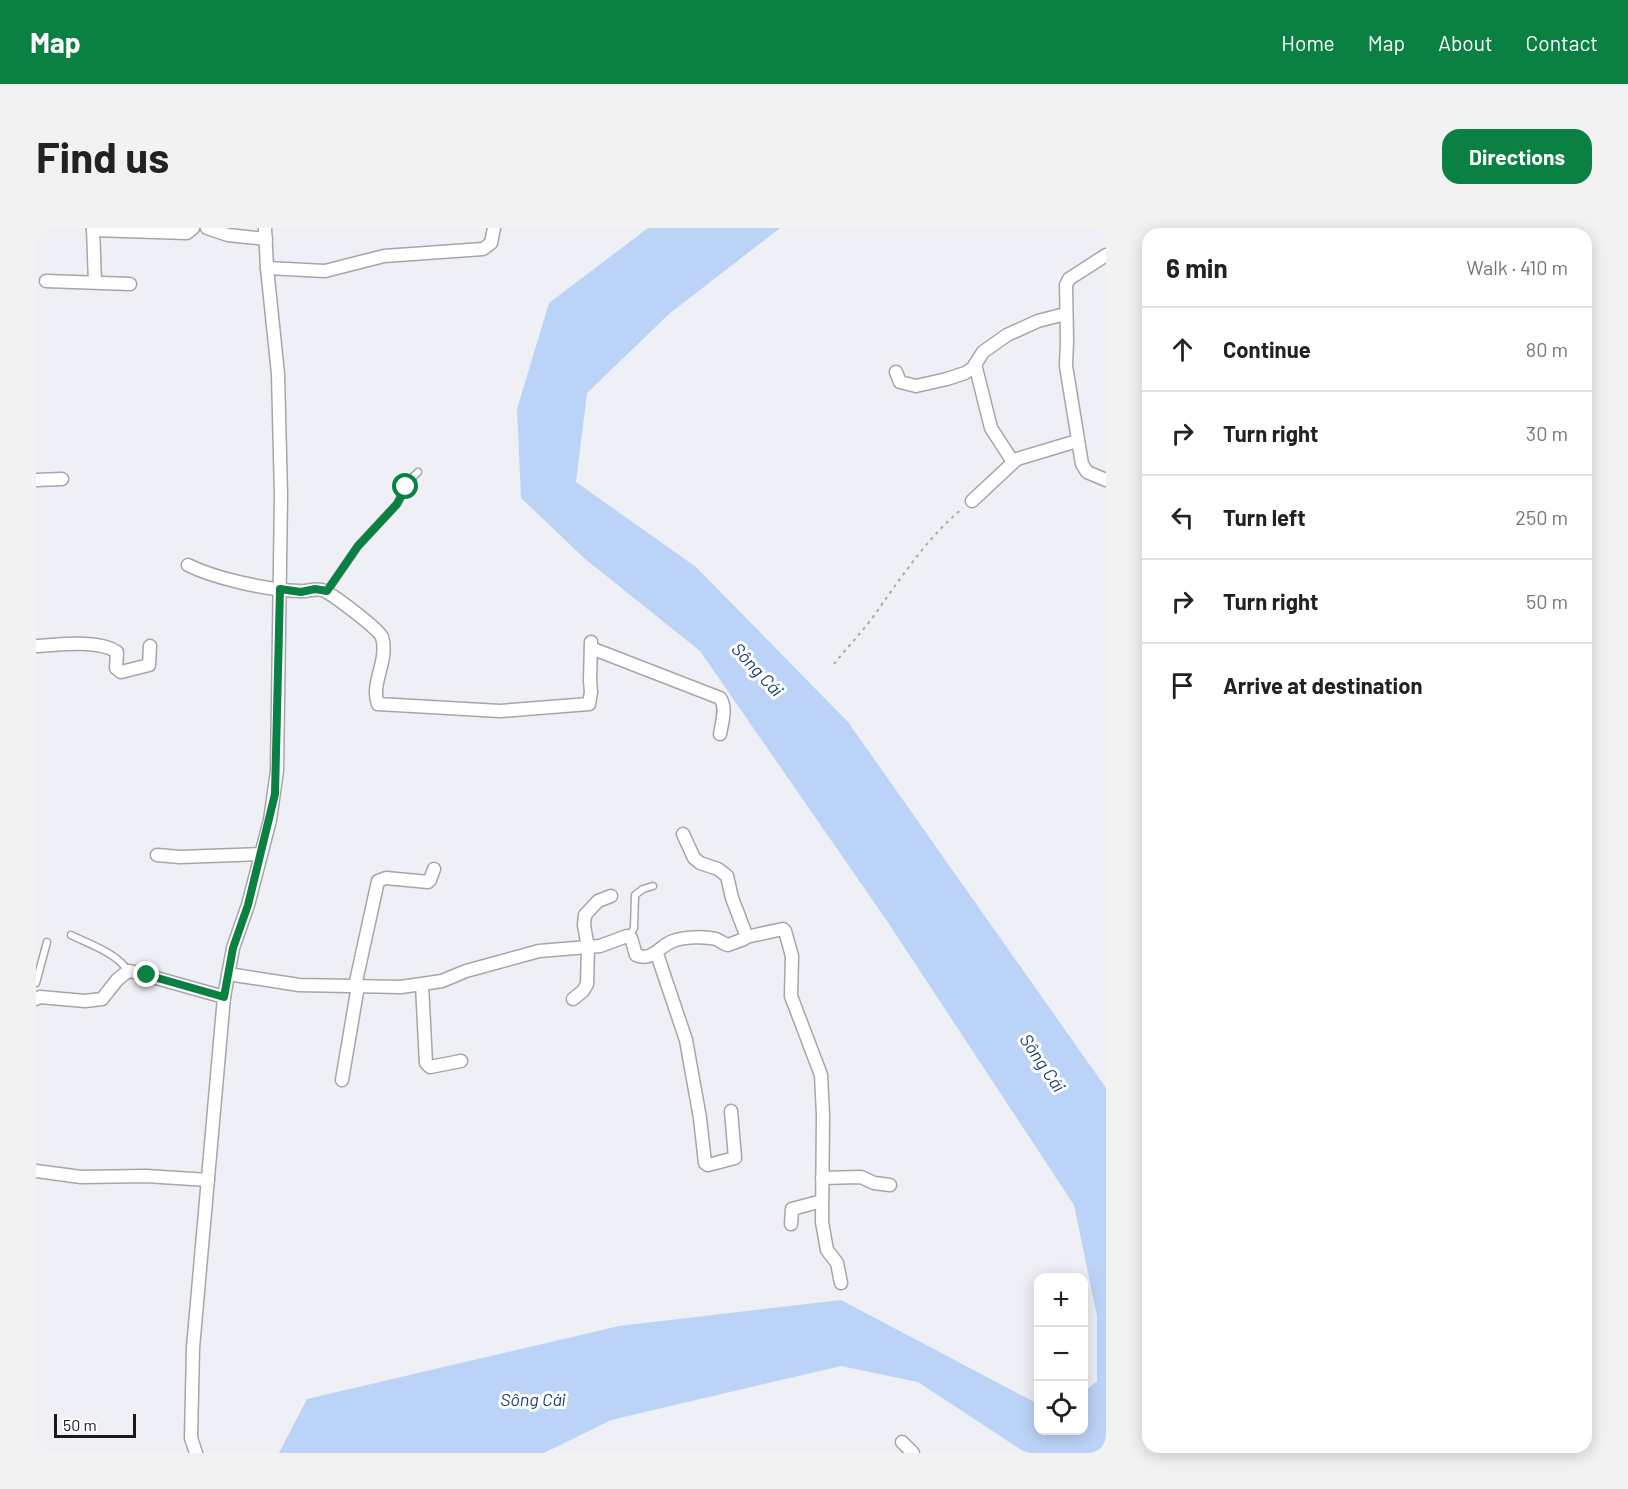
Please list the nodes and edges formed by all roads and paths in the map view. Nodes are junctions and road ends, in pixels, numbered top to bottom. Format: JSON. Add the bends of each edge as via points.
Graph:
{"nodes":[{"id":1,"x":193,"y":228,"type":"edge"},
{"id":2,"x":207,"y":228,"type":"edge"},
{"id":3,"x":494,"y":228,"type":"edge"},
{"id":4,"x":93,"y":229,"type":"edge"},
{"id":5,"x":266,"y":234,"type":"edge"},
{"id":6,"x":1106,"y":255,"type":"edge"},
{"id":7,"x":267,"y":268,"type":"junction"},
{"id":8,"x":45,"y":281,"type":"dead end"},
{"id":9,"x":94,"y":282,"type":"junction"},
{"id":10,"x":130,"y":284,"type":"dead end"},
{"id":11,"x":1065,"y":314,"type":"junction"},
{"id":12,"x":975,"y":364,"type":"junction"},
{"id":13,"x":896,"y":372,"type":"dead end"},
{"id":14,"x":1077,"y":441,"type":"junction"},
{"id":15,"x":1013,"y":462,"type":"junction"},
{"id":16,"x":418,"y":472,"type":"dead end"},
{"id":17,"x":62,"y":479,"type":"dead end"},
{"id":18,"x":36,"y":480,"type":"edge"},
{"id":19,"x":1106,"y":480,"type":"edge"},
{"id":20,"x":972,"y":501,"type":"joint"},
{"id":21,"x":188,"y":565,"type":"dead end"},
{"id":22,"x":280,"y":589,"type":"junction"},
{"id":23,"x":327,"y":591,"type":"junction"},
{"id":24,"x":36,"y":646,"type":"edge"},
{"id":25,"x":150,"y":646,"type":"dead end"},
{"id":26,"x":834,"y":664,"type":"dead end"},
{"id":27,"x":720,"y":734,"type":"dead end"},
{"id":28,"x":683,"y":834,"type":"dead end"},
{"id":29,"x":261,"y":854,"type":"junction"},
{"id":30,"x":157,"y":855,"type":"dead end"},
{"id":31,"x":434,"y":868,"type":"dead end"},
{"id":32,"x":653,"y":886,"type":"dead end"},
{"id":33,"x":611,"y":896,"type":"dead end"},
{"id":34,"x":71,"y":935,"type":"dead end"},
{"id":35,"x":629,"y":937,"type":"junction"},
{"id":36,"x":746,"y":937,"type":"junction"},
{"id":37,"x":47,"y":942,"type":"dead end"},
{"id":38,"x":588,"y":948,"type":"junction"},
{"id":39,"x":657,"y":954,"type":"junction"},
{"id":40,"x":128,"y":971,"type":"junction"},
{"id":41,"x":228,"y":974,"type":"junction"},
{"id":42,"x":36,"y":983,"type":"edge"},
{"id":43,"x":422,"y":985,"type":"junction"},
{"id":44,"x":357,"y":986,"type":"junction"},
{"id":45,"x":36,"y":993,"type":"edge"},
{"id":46,"x":224,"y":997,"type":"junction"},
{"id":47,"x":36,"y":999,"type":"edge"},
{"id":48,"x":573,"y":999,"type":"dead end"},
{"id":49,"x":461,"y":1061,"type":"dead end"},
{"id":50,"x":342,"y":1080,"type":"dead end"},
{"id":51,"x":731,"y":1111,"type":"dead end"},
{"id":52,"x":36,"y":1171,"type":"edge"},
{"id":53,"x":822,"y":1178,"type":"junction"},
{"id":54,"x":208,"y":1180,"type":"junction"},
{"id":55,"x":890,"y":1185,"type":"dead end"},
{"id":56,"x":822,"y":1201,"type":"junction"},
{"id":57,"x":791,"y":1224,"type":"dead end"},
{"id":58,"x":841,"y":1282,"type":"dead end"},
{"id":59,"x":903,"y":1442,"type":"dead end"},
{"id":60,"x":196,"y":1453,"type":"edge"},
{"id":61,"x":913,"y":1453,"type":"edge"}],
"edges":[{"from":1,"to":4,"type":"street","via":[[187,233]]},
{"from":2,"to":5,"type":"street","via":[[228,235]]},
{"from":3,"to":7,"type":"street","via":[[490,243],[483,249],[384,256],[325,271]]},
{"from":4,"to":9,"type":"street"},
{"from":5,"to":7,"type":"street"},
{"from":6,"to":11,"type":"street","via":[[1069,279]]},
{"from":7,"to":22,"type":"street","via":[[279,383]]},
{"from":8,"to":9,"type":"street"},
{"from":9,"to":10,"type":"street"},
{"from":11,"to":12,"type":"street","via":[[1007,335],[983,352]]},
{"from":11,"to":14,"type":"street","via":[[1066,366]]},
{"from":12,"to":13,"type":"street","via":[[965,373],[916,386],[900,381]]},
{"from":12,"to":15,"type":"street","via":[[991,428]]},
{"from":14,"to":15,"type":"street"},
{"from":14,"to":19,"type":"street","via":[[1087,472]]},
{"from":15,"to":20,"type":"street"},
{"from":16,"to":23,"type":"lane"},
{"from":17,"to":18,"type":"street"},
{"from":20,"to":26,"type":"path","via":[[929,541]]},
{"from":21,"to":22,"type":"street","via":[[210,575]]},
{"from":22,"to":23,"type":"street"},
{"from":22,"to":29,"type":"street","via":[[277,781]]},
{"from":23,"to":27,"type":"street","via":[[382,636],[378,704],[500,711],[589,704],[591,645],[720,698]]},
{"from":24,"to":25,"type":"street","via":[[105,646],[117,652],[116,668],[121,672],[149,665]]},
{"from":28,"to":36,"type":"street","via":[[694,858],[727,876]]},
{"from":29,"to":30,"type":"street"},
{"from":29,"to":41,"type":"street"},
{"from":31,"to":44,"type":"street","via":[[428,882],[378,881]]},
{"from":32,"to":35,"type":"lane","via":[[635,895],[634,927]]},
{"from":33,"to":38,"type":"street","via":[[598,901],[585,915]]},
{"from":34,"to":40,"type":"lane","via":[[107,954]]},
{"from":35,"to":38,"type":"street"},
{"from":35,"to":39,"type":"street","via":[[639,957]]},
{"from":36,"to":39,"type":"street","via":[[728,945],[715,939],[683,939],[666,944]]},
{"from":36,"to":53,"type":"street","via":[[780,928],[786,931],[792,956],[791,996],[821,1075]]},
{"from":37,"to":42,"type":"lane"},
{"from":38,"to":43,"type":"street","via":[[539,951]]},
{"from":38,"to":48,"type":"street","via":[[587,984]]},
{"from":39,"to":51,"type":"street","via":[[686,1040],[708,1165],[735,1158]]},
{"from":40,"to":46,"type":"street"},
{"from":40,"to":47,"type":"street","via":[[102,999]]},
{"from":41,"to":44,"type":"street","via":[[299,985]]},
{"from":41,"to":46,"type":"street"},
{"from":43,"to":44,"type":"street"},
{"from":43,"to":49,"type":"street","via":[[426,1063],[430,1067]]},
{"from":44,"to":50,"type":"street"},
{"from":45,"to":47,"type":"lane"},
{"from":46,"to":54,"type":"street"},
{"from":52,"to":54,"type":"street","via":[[81,1177]]},
{"from":53,"to":55,"type":"street","via":[[861,1177]]},
{"from":53,"to":56,"type":"street"},
{"from":54,"to":60,"type":"street","via":[[193,1348],[191,1438]]},
{"from":56,"to":57,"type":"street","via":[[792,1209]]},
{"from":56,"to":58,"type":"street","via":[[824,1238],[837,1263]]},
{"from":59,"to":61,"type":"street"}]}
